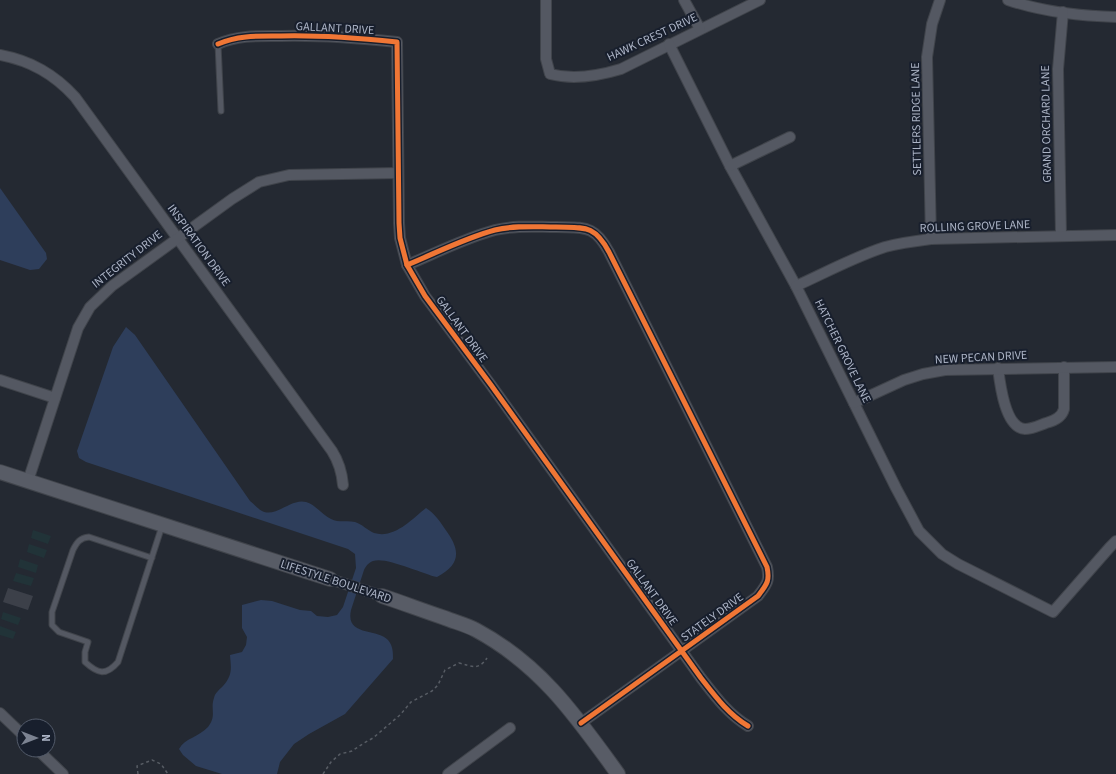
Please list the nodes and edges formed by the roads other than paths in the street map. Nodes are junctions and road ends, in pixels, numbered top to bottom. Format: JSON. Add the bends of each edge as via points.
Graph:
{"nodes":[{"id":1,"x":546,"y":0,"type":"edge"},
{"id":2,"x":684,"y":0,"type":"edge"},
{"id":3,"x":759,"y":0,"type":"edge"},
{"id":4,"x":940,"y":0,"type":"edge"},
{"id":5,"x":1008,"y":0,"type":"edge"},
{"id":6,"x":1063,"y":12,"type":"junction"},
{"id":7,"x":1116,"y":17,"type":"edge"},
{"id":8,"x":700,"y":29,"type":"junction"},
{"id":9,"x":218,"y":44,"type":"joint"},
{"id":10,"x":669,"y":44,"type":"junction"},
{"id":11,"x":0,"y":55,"type":"edge"},
{"id":12,"x":221,"y":111,"type":"dead end"},
{"id":13,"x":790,"y":137,"type":"dead end"},
{"id":14,"x":730,"y":166,"type":"junction"},
{"id":15,"x":398,"y":172,"type":"junction"},
{"id":16,"x":1116,"y":235,"type":"edge"},
{"id":17,"x":1061,"y":236,"type":"junction"},
{"id":18,"x":177,"y":238,"type":"junction"},
{"id":19,"x":930,"y":238,"type":"junction"},
{"id":20,"x":407,"y":264,"type":"junction"},
{"id":21,"x":796,"y":286,"type":"junction"},
{"id":22,"x":1064,"y":367,"type":"junction"},
{"id":23,"x":1116,"y":367,"type":"edge"},
{"id":24,"x":998,"y":368,"type":"junction"},
{"id":25,"x":0,"y":380,"type":"edge"},
{"id":26,"x":55,"y":398,"type":"junction"},
{"id":27,"x":854,"y":403,"type":"junction"},
{"id":28,"x":0,"y":472,"type":"edge"},
{"id":29,"x":28,"y":481,"type":"junction"},
{"id":30,"x":343,"y":485,"type":"dead end"},
{"id":31,"x":162,"y":525,"type":"junction"},
{"id":32,"x":1116,"y":541,"type":"edge"},
{"id":33,"x":152,"y":558,"type":"junction"},
{"id":34,"x":330,"y":579,"type":"joint"},
{"id":35,"x":382,"y":596,"type":"joint"},
{"id":36,"x":682,"y":650,"type":"junction"},
{"id":37,"x":0,"y":713,"type":"edge"},
{"id":38,"x":581,"y":724,"type":"junction"},
{"id":39,"x":748,"y":726,"type":"dead end"},
{"id":40,"x":16,"y":728,"type":"edge"},
{"id":41,"x":510,"y":728,"type":"dead end"},
{"id":42,"x":46,"y":758,"type":"edge"},
{"id":43,"x":63,"y":774,"type":"edge"},
{"id":44,"x":448,"y":774,"type":"edge"},
{"id":45,"x":618,"y":774,"type":"edge"}],
"edges":[{"from":1,"to":10,"type":"street","name":"HAWK CREST DRIVE","via":[[546,59],[550,74],[579,76],[611,72]]},
{"from":2,"to":8,"type":"street"},
{"from":3,"to":8,"type":"street","name":"HAWK CREST DRIVE"},
{"from":4,"to":19,"type":"street","name":"SETTLERS RIDGE LANE","via":[[929,36],[928,57]]},
{"from":5,"to":6,"type":"street"},
{"from":6,"to":7,"type":"street"},
{"from":6,"to":17,"type":"street","name":"GRAND ORCHARD LANE","via":[[1058,69]]},
{"from":8,"to":10,"type":"street","name":"HAWK CREST DRIVE"},
{"from":9,"to":12,"type":"lane"},
{"from":9,"to":15,"type":"street","name":"GALLANT DRIVE","via":[[246,36],[324,36],[397,42]]},
{"from":10,"to":14,"type":"street","name":"HATCHER GROVE LANE"},
{"from":11,"to":18,"type":"street","name":"INSPIRATION DRIVE","via":[[29,63],[66,86]]},
{"from":13,"to":14,"type":"street"},
{"from":14,"to":21,"type":"street","name":"HATCHER GROVE LANE"},
{"from":15,"to":18,"type":"street","name":"INTEGRITY DRIVE","via":[[299,175],[267,180],[246,189]]},
{"from":15,"to":20,"type":"street","name":"GALLANT DRIVE","via":[[400,238]]},
{"from":16,"to":17,"type":"street","name":"ROLLING GROVE LANE"},
{"from":17,"to":19,"type":"street","name":"ROLLING GROVE LANE"},
{"from":18,"to":26,"type":"street","name":"INTEGRITY DRIVE","via":[[112,286],[90,307],[73,340]]},
{"from":18,"to":30,"type":"street","name":"INSPIRATION DRIVE","via":[[332,452],[341,472]]},
{"from":19,"to":21,"type":"street","name":"ROLLING GROVE LANE","via":[[871,252]]},
{"from":20,"to":36,"type":"street","name":"GALLANT DRIVE","via":[[425,296]]},
{"from":20,"to":36,"type":"street","name":"STATELY DRIVE","via":[[496,230],[534,226],[579,228],[590,230],[602,240],[754,538],[769,577],[758,596]]},
{"from":21,"to":27,"type":"street","name":"HATCHER GROVE LANE"},
{"from":22,"to":23,"type":"street","name":"NEW PECAN DRIVE"},
{"from":22,"to":24,"type":"street","name":"NEW PECAN DRIVE"},
{"from":22,"to":24,"type":"street","via":[[1063,413],[1056,419],[1026,429],[1017,426],[1011,419]]},
{"from":24,"to":27,"type":"street","name":"NEW PECAN DRIVE","via":[[944,370],[923,374]]},
{"from":25,"to":26,"type":"street"},
{"from":26,"to":29,"type":"street","name":"INTEGRITY DRIVE"},
{"from":27,"to":32,"type":"street","name":"HATCHER GROVE LANE","via":[[920,531],[942,554],[958,564],[1053,612]]},
{"from":28,"to":29,"type":"street","name":"LIFESTYLE BOULEVARD"},
{"from":29,"to":31,"type":"street","name":"LIFESTYLE BOULEVARD"},
{"from":31,"to":33,"type":"lane"},
{"from":31,"to":34,"type":"street","name":"LIFESTYLE BOULEVARD"},
{"from":33,"to":33,"type":"lane","via":[[118,662],[111,669],[102,672],[93,669],[85,662],[88,642],[59,632],[52,625],[52,612],[77,542],[89,537]]},
{"from":34,"to":35,"type":"street","name":"LIFESTYLE BOULEVARD"},
{"from":35,"to":38,"type":"street","name":"LIFESTYLE BOULEVARD","via":[[475,630],[502,646],[528,665],[550,686]]},
{"from":36,"to":38,"type":"street","name":"STATELY DRIVE"},
{"from":36,"to":39,"type":"street","name":"GALLANT DRIVE","via":[[716,696],[736,719]]},
{"from":37,"to":40,"type":"street"},
{"from":38,"to":45,"type":"street","name":"LIFESTYLE BOULEVARD"},
{"from":41,"to":44,"type":"street"},
{"from":42,"to":43,"type":"street"}]}
